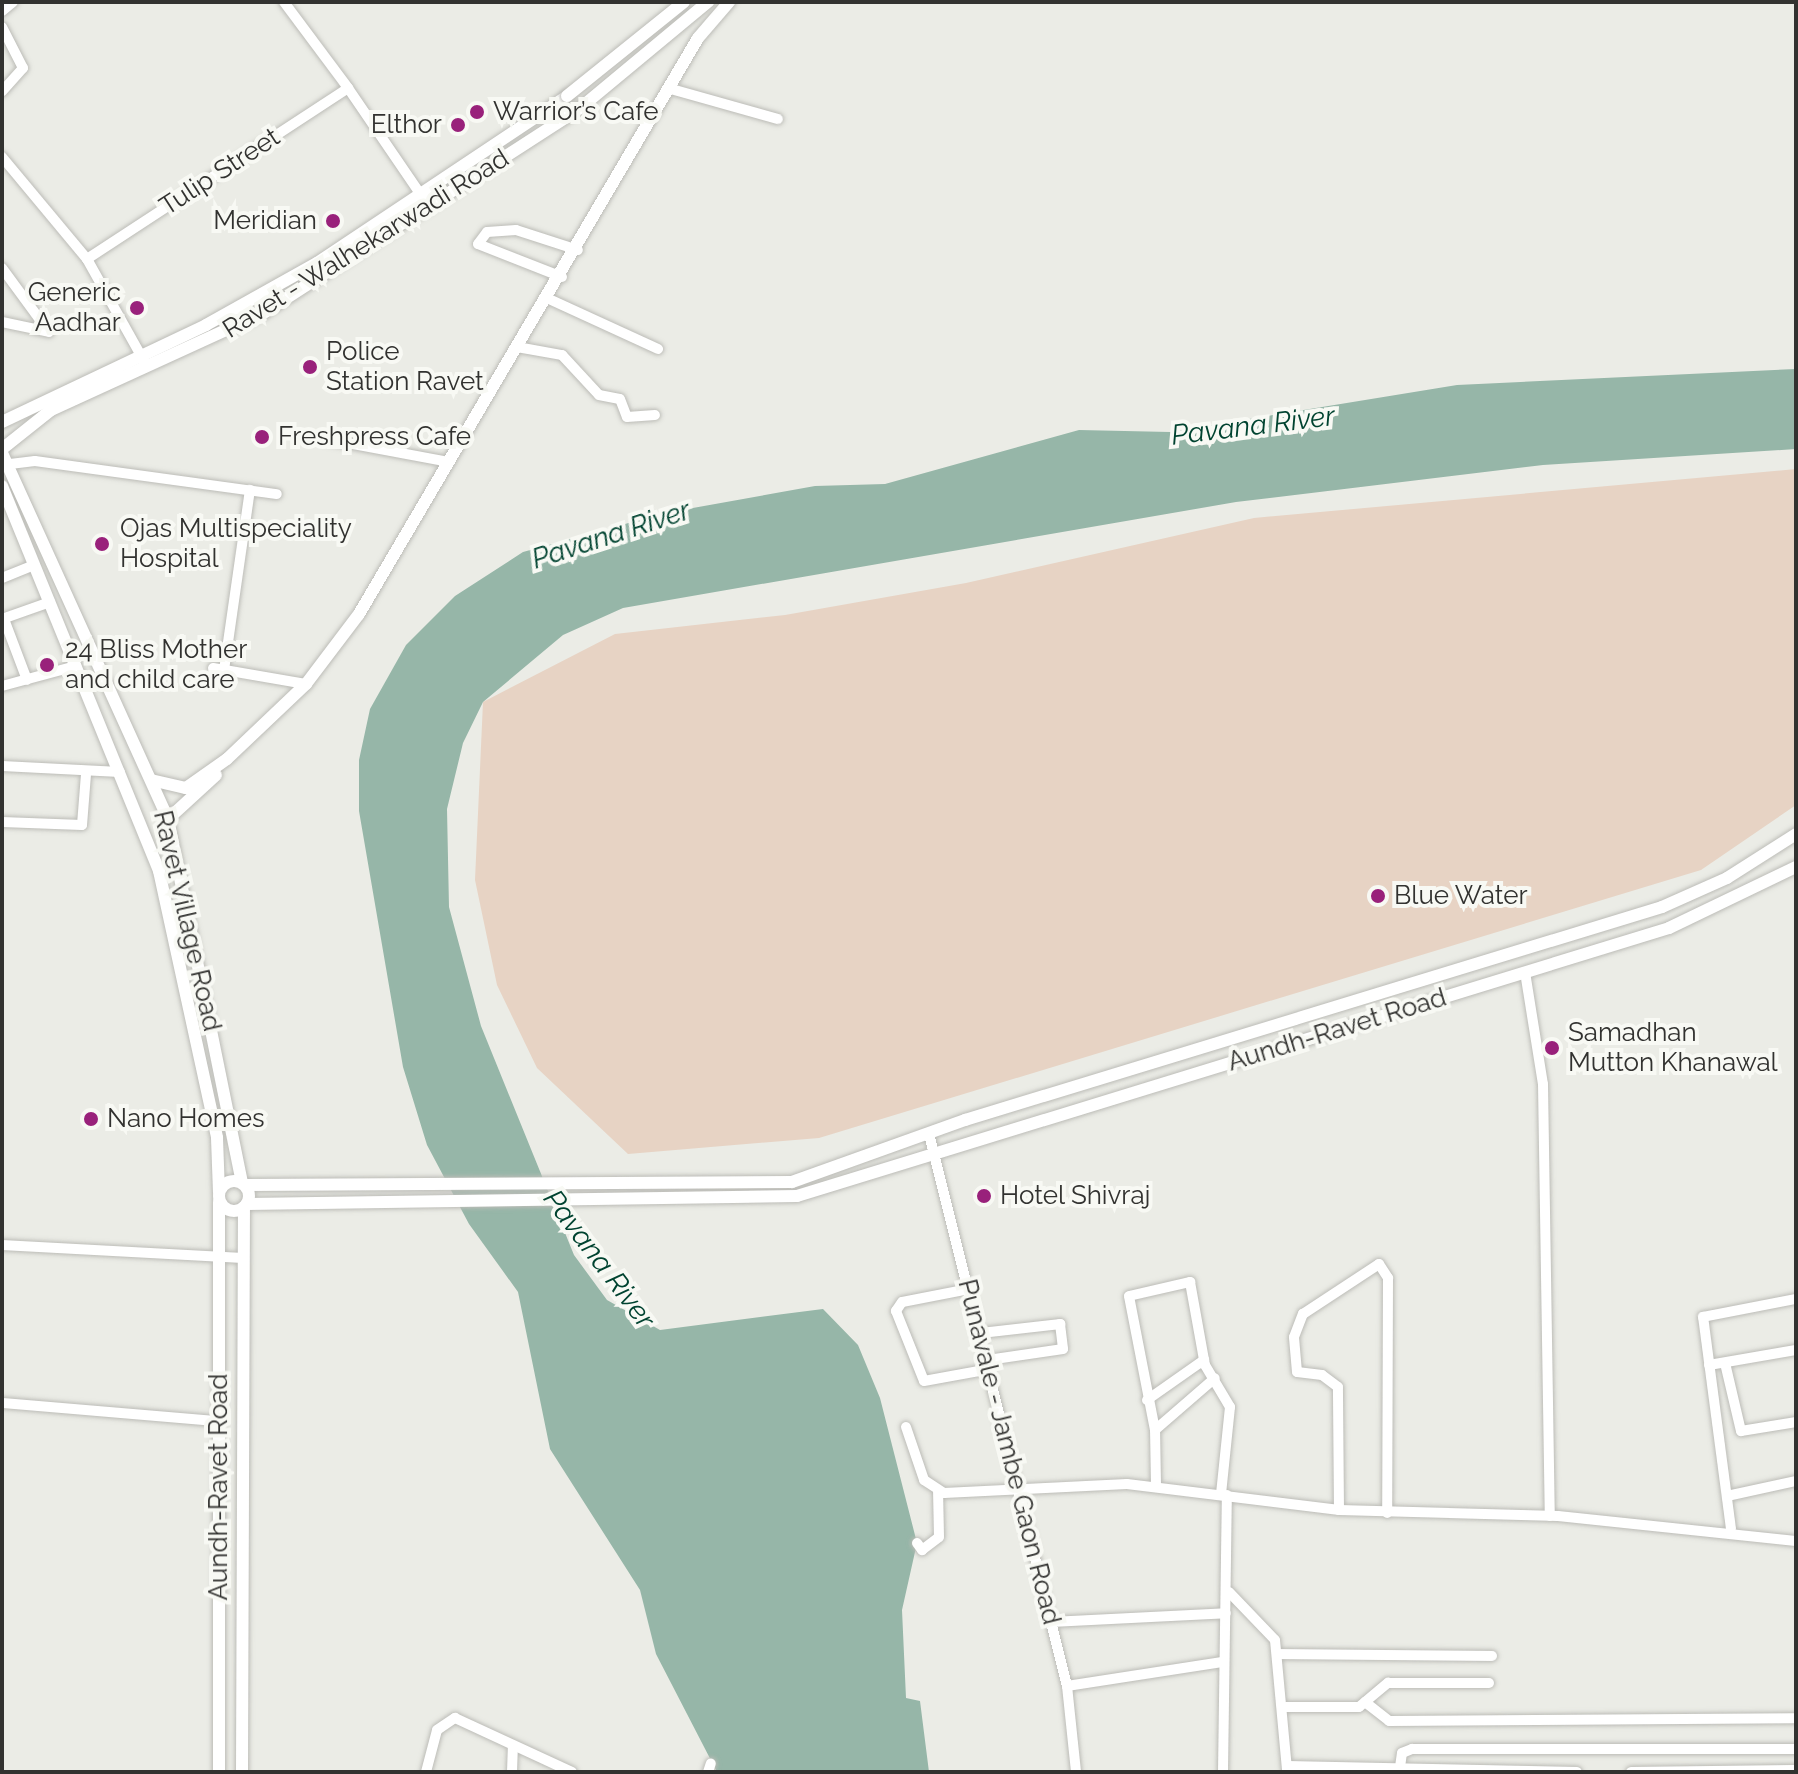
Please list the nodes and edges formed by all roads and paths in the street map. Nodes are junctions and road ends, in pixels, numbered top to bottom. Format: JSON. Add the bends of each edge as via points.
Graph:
{"nodes":[{"id":1,"x":13,"y":2,"type":"edge"},
{"id":2,"x":284,"y":2,"type":"edge"},
{"id":3,"x":682,"y":2,"type":"edge"},
{"id":4,"x":708,"y":2,"type":"edge"},
{"id":5,"x":729,"y":2,"type":"edge"},
{"id":6,"x":2,"y":11,"type":"edge"},
{"id":7,"x":2,"y":27,"type":"edge"},
{"id":8,"x":698,"y":38,"type":"junction"},
{"id":9,"x":348,"y":88,"type":"junction"},
{"id":10,"x":671,"y":89,"type":"junction"},
{"id":11,"x":2,"y":91,"type":"edge"},
{"id":12,"x":778,"y":119,"type":"dead end"},
{"id":13,"x":2,"y":157,"type":"edge"},
{"id":14,"x":422,"y":196,"type":"junction"},
{"id":15,"x":430,"y":208,"type":"junction"},
{"id":16,"x":578,"y":250,"type":"junction"},
{"id":17,"x":87,"y":259,"type":"junction"},
{"id":18,"x":2,"y":268,"type":"edge"},
{"id":19,"x":562,"y":277,"type":"junction"},
{"id":20,"x":549,"y":299,"type":"junction"},
{"id":21,"x":2,"y":322,"type":"edge"},
{"id":22,"x":517,"y":347,"type":"junction"},
{"id":23,"x":658,"y":349,"type":"dead end"},
{"id":24,"x":141,"y":354,"type":"junction"},
{"id":25,"x":148,"y":368,"type":"junction"},
{"id":26,"x":655,"y":415,"type":"dead end"},
{"id":27,"x":2,"y":422,"type":"edge"},
{"id":28,"x":326,"y":439,"type":"dead end"},
{"id":29,"x":3,"y":457,"type":"edge"},
{"id":30,"x":449,"y":462,"type":"junction"},
{"id":31,"x":2,"y":486,"type":"edge"},
{"id":32,"x":250,"y":490,"type":"junction"},
{"id":33,"x":277,"y":494,"type":"dead end"},
{"id":34,"x":34,"y":565,"type":"junction"},
{"id":35,"x":2,"y":578,"type":"edge"},
{"id":36,"x":50,"y":602,"type":"junction"},
{"id":37,"x":3,"y":619,"type":"edge"},
{"id":38,"x":76,"y":666,"type":"junction"},
{"id":39,"x":27,"y":680,"type":"junction"},
{"id":40,"x":306,"y":684,"type":"junction"},
{"id":41,"x":2,"y":686,"type":"edge"},
{"id":42,"x":227,"y":759,"type":"junction"},
{"id":43,"x":2,"y":766,"type":"edge"},
{"id":44,"x":142,"y":769,"type":"junction"},
{"id":45,"x":86,"y":774,"type":"junction"},
{"id":46,"x":122,"y":775,"type":"junction"},
{"id":47,"x":151,"y":780,"type":"junction"},
{"id":48,"x":2,"y":822,"type":"edge"},
{"id":49,"x":170,"y":823,"type":"junction"},
{"id":50,"x":1796,"y":834,"type":"edge"},
{"id":51,"x":147,"y":840,"type":"junction"},
{"id":52,"x":1796,"y":867,"type":"edge"},
{"id":53,"x":1525,"y":972,"type":"junction"},
{"id":54,"x":929,"y":1134,"type":"junction"},
{"id":55,"x":934,"y":1155,"type":"junction"},
{"id":56,"x":244,"y":1184,"type":"junction"},
{"id":57,"x":219,"y":1197,"type":"junction"},
{"id":58,"x":246,"y":1206,"type":"junction"},
{"id":59,"x":2,"y":1245,"type":"edge"},
{"id":60,"x":221,"y":1256,"type":"junction"},
{"id":61,"x":243,"y":1258,"type":"junction"},
{"id":62,"x":969,"y":1289,"type":"junction"},
{"id":63,"x":1796,"y":1299,"type":"edge"},
{"id":64,"x":981,"y":1333,"type":"junction"},
{"id":65,"x":1796,"y":1350,"type":"edge"},
{"id":66,"x":1204,"y":1360,"type":"junction"},
{"id":67,"x":1725,"y":1363,"type":"junction"},
{"id":68,"x":989,"y":1365,"type":"junction"},
{"id":69,"x":1709,"y":1365,"type":"junction"},
{"id":70,"x":1215,"y":1378,"type":"junction"},
{"id":71,"x":1147,"y":1400,"type":"junction"},
{"id":72,"x":2,"y":1403,"type":"edge"},
{"id":73,"x":216,"y":1421,"type":"junction"},
{"id":74,"x":1796,"y":1422,"type":"edge"},
{"id":75,"x":906,"y":1427,"type":"dead end"},
{"id":76,"x":1155,"y":1430,"type":"junction"},
{"id":77,"x":1796,"y":1481,"type":"edge"},
{"id":78,"x":1020,"y":1485,"type":"junction"},
{"id":79,"x":1156,"y":1485,"type":"junction"},
{"id":80,"x":938,"y":1491,"type":"junction"},
{"id":81,"x":1224,"y":1494,"type":"junction"},
{"id":82,"x":1727,"y":1496,"type":"junction"},
{"id":83,"x":1339,"y":1510,"type":"junction"},
{"id":84,"x":1387,"y":1513,"type":"junction"},
{"id":85,"x":1550,"y":1516,"type":"junction"},
{"id":86,"x":1731,"y":1529,"type":"junction"},
{"id":87,"x":1796,"y":1541,"type":"edge"},
{"id":88,"x":917,"y":1543,"type":"dead end"},
{"id":89,"x":1229,"y":1592,"type":"junction"},
{"id":90,"x":1226,"y":1613,"type":"junction"},
{"id":91,"x":1051,"y":1622,"type":"junction"},
{"id":92,"x":1278,"y":1654,"type":"junction"},
{"id":93,"x":1492,"y":1656,"type":"dead end"},
{"id":94,"x":1222,"y":1662,"type":"junction"},
{"id":95,"x":1489,"y":1683,"type":"dead end"},
{"id":96,"x":1067,"y":1686,"type":"junction"},
{"id":97,"x":1365,"y":1702,"type":"junction"},
{"id":98,"x":1286,"y":1707,"type":"junction"},
{"id":99,"x":1796,"y":1718,"type":"edge"},
{"id":100,"x":513,"y":1747,"type":"junction"},
{"id":101,"x":1796,"y":1749,"type":"edge"},
{"id":102,"x":1400,"y":1767,"type":"junction"},
{"id":103,"x":1287,"y":1769,"type":"edge"},
{"id":104,"x":1796,"y":1770,"type":"edge"},
{"id":105,"x":219,"y":1772,"type":"edge"},
{"id":106,"x":242,"y":1772,"type":"edge"},
{"id":107,"x":426,"y":1772,"type":"edge"},
{"id":108,"x":512,"y":1772,"type":"edge"},
{"id":109,"x":572,"y":1772,"type":"edge"},
{"id":110,"x":1076,"y":1772,"type":"edge"},
{"id":111,"x":1223,"y":1772,"type":"edge"},
{"id":112,"x":1577,"y":1772,"type":"edge"},
{"id":113,"x":1631,"y":1772,"type":"edge"}],
"edges":[{"from":1,"to":6,"type":"street"},
{"from":2,"to":9,"type":"street"},
{"from":3,"to":8,"type":"main road"},
{"from":3,"to":14,"type":"main road","name":"Ravet - Walhekarwadi Road","bridge":true,"via":[[567,96]]},
{"from":4,"to":15,"type":"main road","name":"Ravet - Walhekarwadi Road","bridge":true,"via":[[579,109]]},
{"from":5,"to":8,"type":"main road"},
{"from":7,"to":11,"type":"street","via":[[23,68]]},
{"from":8,"to":10,"type":"main road"},
{"from":9,"to":14,"type":"street"},
{"from":9,"to":17,"type":"street","name":"Tulip Street"},
{"from":10,"to":12,"type":"street"},
{"from":10,"to":16,"type":"main road"},
{"from":13,"to":17,"type":"street"},
{"from":14,"to":15,"type":"street"},
{"from":14,"to":24,"type":"main road","name":"Ravet - Walhekarwadi Road","via":[[317,263]]},
{"from":15,"to":25,"type":"main road","name":"Ravet - Walhekarwadi Road","via":[[265,312]]},
{"from":16,"to":19,"type":"main road"},
{"from":16,"to":19,"type":"street","via":[[516,230],[487,232],[478,244]]},
{"from":17,"to":24,"type":"street"},
{"from":18,"to":21,"type":"street","via":[[49,332]]},
{"from":19,"to":20,"type":"main road"},
{"from":20,"to":22,"type":"main road"},
{"from":20,"to":23,"type":"street"},
{"from":22,"to":26,"type":"street","via":[[562,355],[599,395],[620,399],[627,417]]},
{"from":22,"to":30,"type":"main road"},
{"from":24,"to":25,"type":"street"},
{"from":24,"to":27,"type":"main road","name":"Ravet - Walhekarwadi Road"},
{"from":25,"to":29,"type":"main road","name":"Ravet - Walhekarwadi Road","via":[[51,410]]},
{"from":28,"to":30,"type":"street"},
{"from":29,"to":32,"type":"street"},
{"from":29,"to":44,"type":"main road","name":"Ravet Village Road"},
{"from":30,"to":40,"type":"main road","via":[[359,614]]},
{"from":31,"to":34,"type":"main road","name":"Ravet Village Road"},
{"from":32,"to":33,"type":"street"},
{"from":32,"to":40,"type":"street","via":[[218,669]]},
{"from":34,"to":35,"type":"street"},
{"from":34,"to":36,"type":"main road","name":"Ravet Village Road"},
{"from":36,"to":37,"type":"street"},
{"from":36,"to":38,"type":"main road","name":"Ravet Village Road"},
{"from":37,"to":39,"type":"street"},
{"from":38,"to":39,"type":"street"},
{"from":38,"to":46,"type":"main road","name":"Ravet Village Road"},
{"from":39,"to":41,"type":"street"},
{"from":40,"to":42,"type":"main road"},
{"from":42,"to":47,"type":"main road","via":[[186,788]]},
{"from":42,"to":49,"type":"main road"},
{"from":43,"to":45,"type":"street"},
{"from":44,"to":46,"type":"main road"},
{"from":44,"to":47,"type":"main road","name":"Ravet Village Road"},
{"from":45,"to":46,"type":"street"},
{"from":45,"to":48,"type":"street","via":[[82,825]]},
{"from":46,"to":51,"type":"main road","name":"Ravet Village Road"},
{"from":47,"to":49,"type":"main road","name":"Ravet Village Road"},
{"from":49,"to":51,"type":"main road","via":[[168,837]]},
{"from":49,"to":56,"type":"main road","name":"Ravet Village Road"},
{"from":50,"to":54,"type":"main road","name":"Aundh-Ravet Road","via":[[1727,878],[1662,907]]},
{"from":51,"to":57,"type":"main road","name":"Ravet Village Road","via":[[200,1048],[217,1138]]},
{"from":52,"to":53,"type":"main road","name":"Aundh-Ravet Road","via":[[1669,928]]},
{"from":53,"to":55,"type":"main road","name":"Aundh-Ravet Road"},
{"from":53,"to":85,"type":"street","via":[[1543,1084]]},
{"from":54,"to":55,"type":"street","name":"Punavale - Jambe Gaon Road"},
{"from":54,"to":56,"type":"main road","name":"Aundh-Ravet Road","via":[[815,1176],[772,1185]]},
{"from":55,"to":58,"type":"main road","name":"Aundh-Ravet Road","via":[[773,1199],[378,1197]]},
{"from":55,"to":62,"type":"street","name":"Punavale - Jambe Gaon Road"},
{"from":56,"to":57,"type":"main road","via":[[228,1181]]},
{"from":56,"to":58,"type":"main road","name":"Ravet Village Road"},
{"from":57,"to":58,"type":"main road","name":"Aundh-Ravet Road","via":[[230,1211]]},
{"from":57,"to":60,"type":"main road","name":"Aundh-Ravet Road"},
{"from":58,"to":61,"type":"main road","name":"Aundh-Ravet Road"},
{"from":59,"to":60,"type":"street"},
{"from":60,"to":61,"type":"street"},
{"from":60,"to":73,"type":"main road","name":"Aundh-Ravet Road"},
{"from":61,"to":106,"type":"main road","name":"Aundh-Ravet Road"},
{"from":62,"to":64,"type":"street","name":"Punavale - Jambe Gaon Road"},
{"from":62,"to":68,"type":"street","via":[[902,1302],[896,1311],[919,1378]]},
{"from":63,"to":69,"type":"street","via":[[1703,1317]]},
{"from":64,"to":68,"type":"street","name":"Punavale - Jambe Gaon Road"},
{"from":64,"to":68,"type":"street","via":[[1060,1324],[1063,1349]]},
{"from":65,"to":67,"type":"street"},
{"from":66,"to":70,"type":"street"},
{"from":66,"to":71,"type":"street"},
{"from":66,"to":71,"type":"street","via":[[1194,1284],[1130,1291]]},
{"from":67,"to":69,"type":"street"},
{"from":67,"to":74,"type":"street","via":[[1741,1431]]},
{"from":68,"to":78,"type":"street","name":"Punavale - Jambe Gaon Road"},
{"from":69,"to":82,"type":"street"},
{"from":70,"to":76,"type":"street"},
{"from":70,"to":81,"type":"street","via":[[1230,1407]]},
{"from":71,"to":76,"type":"street"},
{"from":72,"to":73,"type":"street"},
{"from":73,"to":105,"type":"main road","name":"Aundh-Ravet Road"},
{"from":75,"to":80,"type":"street","via":[[924,1480]]},
{"from":76,"to":79,"type":"street"},
{"from":77,"to":82,"type":"street"},
{"from":78,"to":79,"type":"street"},
{"from":78,"to":80,"type":"street"},
{"from":78,"to":91,"type":"street","name":"Punavale - Jambe Gaon Road"},
{"from":79,"to":81,"type":"street"},
{"from":80,"to":88,"type":"street","via":[[939,1537],[922,1550]]},
{"from":81,"to":83,"type":"street"},
{"from":81,"to":89,"type":"street"},
{"from":82,"to":86,"type":"street"},
{"from":83,"to":84,"type":"street"},
{"from":83,"to":84,"type":"street","via":[[1338,1387],[1322,1375],[1297,1372],[1294,1337],[1303,1314],[1379,1264],[1388,1278]]},
{"from":84,"to":85,"type":"street"},
{"from":85,"to":86,"type":"street"},
{"from":86,"to":87,"type":"street"},
{"from":89,"to":90,"type":"street"},
{"from":89,"to":92,"type":"street","via":[[1240,1596]]},
{"from":90,"to":91,"type":"street"},
{"from":90,"to":94,"type":"street"},
{"from":91,"to":96,"type":"street","name":"Punavale - Jambe Gaon Road"},
{"from":92,"to":93,"type":"street"},
{"from":92,"to":98,"type":"street"},
{"from":94,"to":96,"type":"street"},
{"from":94,"to":111,"type":"street"},
{"from":95,"to":97,"type":"street","via":[[1388,1683]]},
{"from":96,"to":110,"type":"street","name":"Punavale - Jambe Gaon Road"},
{"from":97,"to":98,"type":"street"},
{"from":97,"to":99,"type":"street","via":[[1389,1721]]},
{"from":98,"to":103,"type":"street"},
{"from":100,"to":107,"type":"street","via":[[455,1718],[437,1730]]},
{"from":100,"to":108,"type":"street"},
{"from":100,"to":109,"type":"street"},
{"from":101,"to":102,"type":"street","via":[[1412,1749],[1402,1753]]},
{"from":102,"to":103,"type":"street"},
{"from":102,"to":112,"type":"street"},
{"from":104,"to":113,"type":"street"}]}
